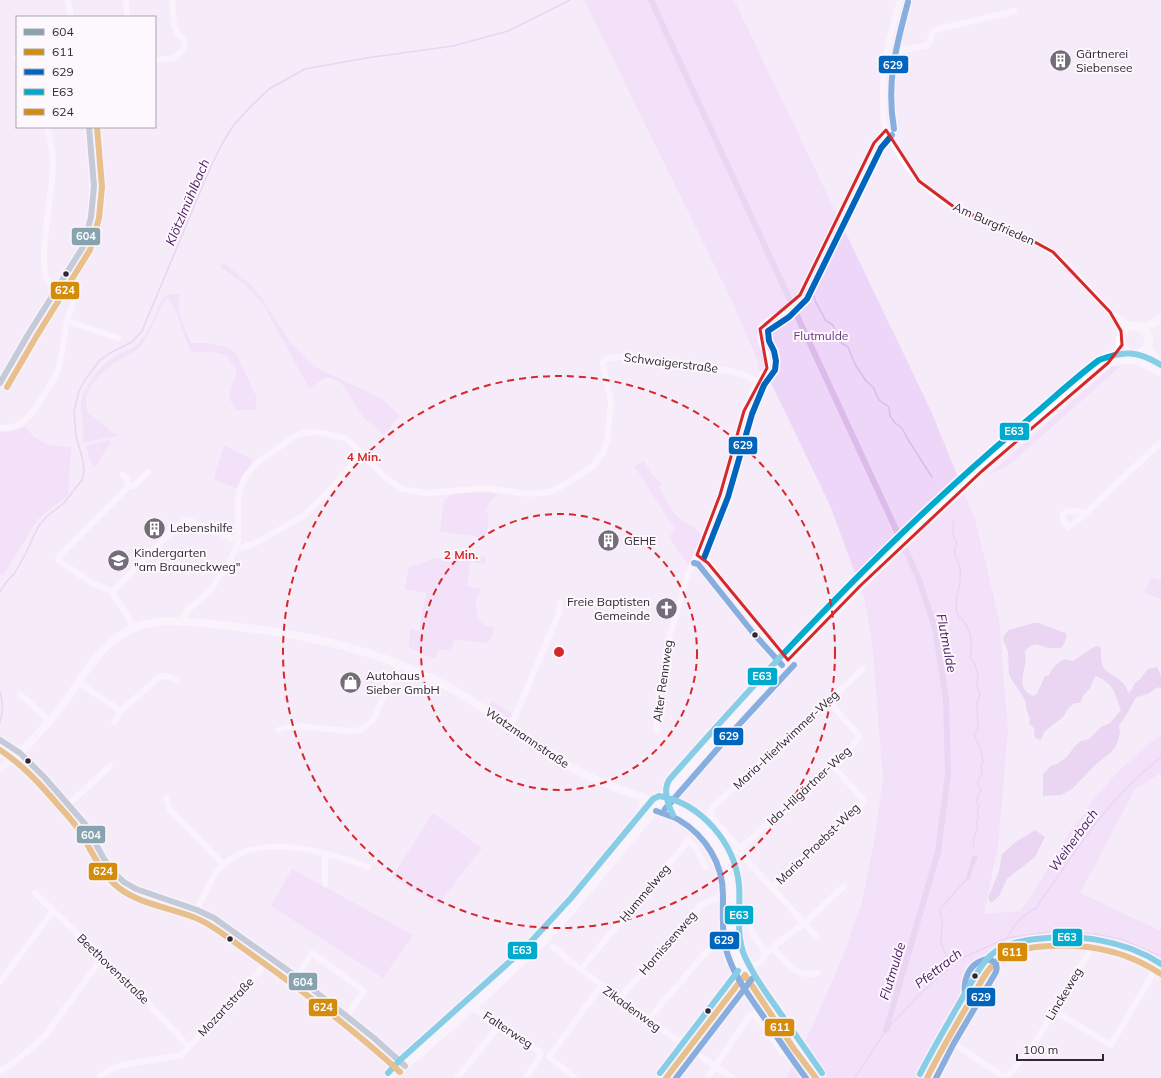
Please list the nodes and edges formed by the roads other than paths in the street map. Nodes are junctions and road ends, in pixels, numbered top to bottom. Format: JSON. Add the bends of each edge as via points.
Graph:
{"nodes":[{"id":1,"x":68,"y":0,"type":"edge"},
{"id":2,"x":126,"y":0,"type":"edge"},
{"id":3,"x":172,"y":0,"type":"edge"},
{"id":4,"x":900,"y":0,"type":"edge"},
{"id":5,"x":1015,"y":11,"type":"dead end"},
{"id":6,"x":71,"y":16,"type":"edge"},
{"id":7,"x":127,"y":16,"type":"edge"},
{"id":8,"x":885,"y":54,"type":"junction"},
{"id":9,"x":156,"y":60,"type":"edge"},
{"id":10,"x":47,"y":128,"type":"edge"},
{"id":11,"x":89,"y":128,"type":"edge"},
{"id":12,"x":886,"y":130,"type":"junction"},
{"id":13,"x":62,"y":280,"type":"junction"},
{"id":14,"x":57,"y":289,"type":"junction"},
{"id":15,"x":1110,"y":312,"type":"junction"},
{"id":16,"x":1161,"y":319,"type":"edge"},
{"id":17,"x":67,"y":321,"type":"junction"},
{"id":18,"x":1131,"y":327,"type":"junction"},
{"id":19,"x":1141,"y":328,"type":"junction"},
{"id":20,"x":1122,"y":336,"type":"junction"},
{"id":21,"x":118,"y":338,"type":"dead end"},
{"id":22,"x":1148,"y":341,"type":"junction"},
{"id":23,"x":1122,"y":345,"type":"junction"},
{"id":24,"x":1129,"y":353,"type":"junction"},
{"id":25,"x":1138,"y":354,"type":"junction"},
{"id":26,"x":1161,"y":363,"type":"edge"},
{"id":27,"x":1106,"y":365,"type":"junction"},
{"id":28,"x":1160,"y":374,"type":"edge"},
{"id":29,"x":757,"y":381,"type":"junction"},
{"id":30,"x":0,"y":383,"type":"edge"},
{"id":31,"x":0,"y":426,"type":"edge"},
{"id":32,"x":1161,"y":442,"type":"edge"},
{"id":33,"x":362,"y":454,"type":"junction"},
{"id":34,"x":148,"y":472,"type":"dead end"},
{"id":35,"x":123,"y":476,"type":"dead end"},
{"id":36,"x":128,"y":486,"type":"junction"},
{"id":37,"x":1086,"y":513,"type":"dead end"},
{"id":38,"x":238,"y":541,"type":"junction"},
{"id":39,"x":236,"y":549,"type":"junction"},
{"id":40,"x":697,"y":555,"type":"junction"},
{"id":41,"x":113,"y":592,"type":"junction"},
{"id":42,"x":560,"y":602,"type":"dead end"},
{"id":43,"x":180,"y":621,"type":"junction"},
{"id":44,"x":134,"y":628,"type":"junction"},
{"id":45,"x":788,"y":660,"type":"junction"},
{"id":46,"x":399,"y":664,"type":"junction"},
{"id":47,"x":863,"y":669,"type":"dead end"},
{"id":48,"x":177,"y":680,"type":"dead end"},
{"id":49,"x":79,"y":683,"type":"junction"},
{"id":50,"x":20,"y":694,"type":"dead end"},
{"id":51,"x":828,"y":701,"type":"junction"},
{"id":52,"x":121,"y":711,"type":"junction"},
{"id":53,"x":49,"y":721,"type":"junction"},
{"id":54,"x":114,"y":722,"type":"dead end"},
{"id":55,"x":510,"y":728,"type":"junction"},
{"id":56,"x":278,"y":730,"type":"dead end"},
{"id":57,"x":657,"y":730,"type":"dead end"},
{"id":58,"x":0,"y":740,"type":"edge"},
{"id":59,"x":20,"y":753,"type":"junction"},
{"id":60,"x":832,"y":764,"type":"junction"},
{"id":61,"x":110,"y":766,"type":"dead end"},
{"id":62,"x":0,"y":769,"type":"edge"},
{"id":63,"x":675,"y":785,"type":"junction"},
{"id":64,"x":166,"y":798,"type":"dead end"},
{"id":65,"x":643,"y":798,"type":"junction"},
{"id":66,"x":69,"y":804,"type":"junction"},
{"id":67,"x":659,"y":804,"type":"junction"},
{"id":68,"x":680,"y":812,"type":"junction"},
{"id":69,"x":646,"y":820,"type":"junction"},
{"id":70,"x":740,"y":850,"type":"junction"},
{"id":71,"x":325,"y":854,"type":"junction"},
{"id":72,"x":724,"y":858,"type":"junction"},
{"id":73,"x":223,"y":864,"type":"junction"},
{"id":74,"x":705,"y":866,"type":"dead end"},
{"id":75,"x":368,"y":867,"type":"dead end"},
{"id":76,"x":325,"y":884,"type":"dead end"},
{"id":77,"x":844,"y":886,"type":"dead end"},
{"id":78,"x":772,"y":888,"type":"junction"},
{"id":79,"x":35,"y":893,"type":"dead end"},
{"id":80,"x":723,"y":896,"type":"dead end"},
{"id":81,"x":197,"y":910,"type":"junction"},
{"id":82,"x":53,"y":911,"type":"junction"},
{"id":83,"x":747,"y":919,"type":"dead end"},
{"id":84,"x":805,"y":923,"type":"junction"},
{"id":85,"x":817,"y":937,"type":"dead end"},
{"id":86,"x":725,"y":943,"type":"dead end"},
{"id":87,"x":553,"y":947,"type":"dead end"},
{"id":88,"x":1092,"y":947,"type":"junction"},
{"id":89,"x":773,"y":948,"type":"junction"},
{"id":90,"x":766,"y":954,"type":"junction"},
{"id":91,"x":102,"y":958,"type":"junction"},
{"id":92,"x":270,"y":959,"type":"junction"},
{"id":93,"x":580,"y":970,"type":"junction"},
{"id":94,"x":1155,"y":970,"type":"junction"},
{"id":95,"x":818,"y":973,"type":"dead end"},
{"id":96,"x":1161,"y":974,"type":"edge"},
{"id":97,"x":745,"y":976,"type":"junction"},
{"id":98,"x":297,"y":977,"type":"junction"},
{"id":99,"x":0,"y":982,"type":"edge"},
{"id":100,"x":601,"y":986,"type":"junction"},
{"id":101,"x":619,"y":999,"type":"junction"},
{"id":102,"x":472,"y":1007,"type":"junction"},
{"id":103,"x":1054,"y":1011,"type":"junction"},
{"id":104,"x":346,"y":1017,"type":"junction"},
{"id":105,"x":648,"y":1020,"type":"junction"},
{"id":106,"x":500,"y":1025,"type":"junction"},
{"id":107,"x":947,"y":1039,"type":"junction"},
{"id":108,"x":189,"y":1047,"type":"junction"},
{"id":109,"x":689,"y":1048,"type":"junction"},
{"id":110,"x":782,"y":1052,"type":"dead end"},
{"id":111,"x":405,"y":1066,"type":"junction"},
{"id":112,"x":714,"y":1066,"type":"junction"},
{"id":113,"x":0,"y":1071,"type":"edge"},
{"id":114,"x":99,"y":1078,"type":"edge"},
{"id":115,"x":394,"y":1078,"type":"edge"},
{"id":116,"x":457,"y":1078,"type":"edge"},
{"id":117,"x":526,"y":1078,"type":"edge"},
{"id":118,"x":575,"y":1078,"type":"edge"},
{"id":119,"x":666,"y":1078,"type":"edge"},
{"id":120,"x":707,"y":1078,"type":"edge"},
{"id":121,"x":732,"y":1078,"type":"edge"},
{"id":122,"x":816,"y":1078,"type":"edge"},
{"id":123,"x":927,"y":1078,"type":"edge"},
{"id":124,"x":1006,"y":1078,"type":"edge"}],
"edges":[{"from":1,"to":6,"type":"street"},
{"from":2,"to":7,"type":"street"},
{"from":3,"to":9,"type":"street","via":[[174,25],[185,46],[174,58]]},
{"from":4,"to":8,"type":"street"},
{"from":5,"to":8,"type":"street","via":[[938,29],[932,32],[928,45]]},
{"from":8,"to":12,"type":"street","via":[[882,87]]},
{"from":10,"to":14,"type":"street","via":[[53,152],[53,167],[45,252],[46,276]]},
{"from":11,"to":13,"type":"street","via":[[94,186],[91,217],[83,246]]},
{"from":12,"to":15,"type":"street","name":"Am Burgfrieden","via":[[907,166],[936,195],[971,216],[1042,245],[1065,264]]},
{"from":12,"to":29,"type":"street","name":"Alter Rennweg","via":[[874,143],[800,295],[760,329],[761,343],[768,363]]},
{"from":13,"to":14,"type":"street"},
{"from":13,"to":17,"type":"street","via":[[69,283],[74,290]]},
{"from":14,"to":30,"type":"street"},
{"from":15,"to":18,"type":"street","name":"Am Burgfrieden"},
{"from":15,"to":20,"type":"street","name":"Am Burgfrieden"},
{"from":16,"to":19,"type":"main road"},
{"from":16,"to":22,"type":"main road"},
{"from":17,"to":21,"type":"street"},
{"from":17,"to":31,"type":"street","via":[[56,374],[38,405],[20,424],[7,428]]},
{"from":18,"to":19,"type":"main road"},
{"from":18,"to":20,"type":"main road","via":[[1125,330]]},
{"from":19,"to":22,"type":"main road","via":[[1146,332]]},
{"from":20,"to":23,"type":"main road"},
{"from":22,"to":25,"type":"main road","via":[[1144,350]]},
{"from":22,"to":26,"type":"street","via":[[1151,351]]},
{"from":23,"to":24,"type":"main road"},
{"from":23,"to":27,"type":"main road"},
{"from":24,"to":25,"type":"main road"},
{"from":24,"to":27,"type":"main road"},
{"from":25,"to":28,"type":"street"},
{"from":27,"to":28,"type":"street","via":[[1132,360]]},
{"from":27,"to":45,"type":"main road","via":[[982,471],[920,528]]},
{"from":29,"to":33,"type":"street","name":"Schwaigerstraße","via":[[726,370],[628,358],[608,358],[603,361],[603,365],[610,414],[607,442],[602,455],[592,467],[549,492],[528,494],[486,488],[428,493],[402,489],[386,478]]},
{"from":29,"to":40,"type":"street","name":"Alter Rennweg","via":[[744,411],[720,495]]},
{"from":32,"to":37,"type":"street"},
{"from":33,"to":38,"type":"street","name":"Schwaigerstraße","via":[[345,438],[317,432],[294,436],[258,462],[242,483],[238,498]]},
{"from":33,"to":39,"type":"street","via":[[303,516],[253,544]]},
{"from":34,"to":36,"type":"street","via":[[134,486]]},
{"from":35,"to":36,"type":"street"},
{"from":36,"to":41,"type":"street","via":[[59,556],[58,560],[92,583]]},
{"from":38,"to":39,"type":"street","name":"Schwaigerstraße"},
{"from":38,"to":41,"type":"street","via":[[185,520]]},
{"from":39,"to":43,"type":"street","name":"Schwaigerstraße","via":[[211,589]]},
{"from":40,"to":45,"type":"street","via":[[703,557]]},
{"from":40,"to":57,"type":"street","name":"Alter Rennweg","via":[[688,574],[669,639],[657,712]]},
{"from":41,"to":44,"type":"street"},
{"from":42,"to":55,"type":"street","via":[[559,613]]},
{"from":43,"to":44,"type":"street","name":"Watzmannstraße","via":[[152,623]]},
{"from":43,"to":46,"type":"street","name":"Watzmannstraße","via":[[311,638],[357,649]]},
{"from":44,"to":49,"type":"street","name":"Watzmannstraße","via":[[106,646]]},
{"from":45,"to":63,"type":"main road"},
{"from":46,"to":55,"type":"street","name":"Watzmannstraße","via":[[460,694]]},
{"from":46,"to":56,"type":"street","via":[[373,720],[360,730],[296,726]]},
{"from":47,"to":51,"type":"street","name":"Maria-Hierlwimmer-Weg"},
{"from":48,"to":52,"type":"street","via":[[166,676],[159,677]]},
{"from":49,"to":52,"type":"street"},
{"from":49,"to":53,"type":"street","name":"Watzmannstraße"},
{"from":50,"to":53,"type":"street"},
{"from":51,"to":60,"type":"street","name":"Ida-Hilgärtner-Weg","via":[[859,736],[857,741]]},
{"from":51,"to":70,"type":"street","name":"Maria-Hierlwimmer-Weg","via":[[712,808],[712,818]]},
{"from":52,"to":54,"type":"street"},
{"from":53,"to":59,"type":"street","name":"Watzmannstraße"},
{"from":55,"to":65,"type":"street","name":"Watzmannstraße","via":[[584,774]]},
{"from":58,"to":59,"type":"street"},
{"from":59,"to":62,"type":"street","name":"Watzmannstraße"},
{"from":59,"to":66,"type":"street"},
{"from":60,"to":70,"type":"street","name":"Ida-Hilgärtner-Weg"},
{"from":60,"to":78,"type":"street","name":"Maria-Proebst-Weg","via":[[862,798],[861,805]]},
{"from":61,"to":66,"type":"street"},
{"from":63,"to":67,"type":"main road"},
{"from":63,"to":68,"type":"main road","via":[[674,798]]},
{"from":64,"to":73,"type":"street","via":[[170,810]]},
{"from":65,"to":67,"type":"street","name":"Watzmannstraße"},
{"from":65,"to":69,"type":"main road"},
{"from":66,"to":81,"type":"street","via":[[85,824],[115,874],[124,882],[136,889]]},
{"from":67,"to":68,"type":"main road"},
{"from":67,"to":69,"type":"main road"},
{"from":68,"to":72,"type":"main road","via":[[706,833]]},
{"from":69,"to":102,"type":"main road","via":[[544,940]]},
{"from":70,"to":72,"type":"street","name":"Ida-Hilgärtner-Weg"},
{"from":70,"to":78,"type":"street"},
{"from":71,"to":73,"type":"street","via":[[270,846],[244,852]]},
{"from":71,"to":75,"type":"street"},
{"from":71,"to":76,"type":"street"},
{"from":72,"to":97,"type":"main road","via":[[731,886],[732,943]]},
{"from":73,"to":81,"type":"street"},
{"from":74,"to":93,"type":"street","name":"Hummelweg","via":[[690,840]]},
{"from":77,"to":84,"type":"street"},
{"from":78,"to":84,"type":"street"},
{"from":79,"to":82,"type":"street","name":"Beethovenstraße"},
{"from":80,"to":101,"type":"street","name":"Hornissenweg","via":[[702,904]]},
{"from":81,"to":92,"type":"street","via":[[224,925]]},
{"from":82,"to":91,"type":"street","name":"Beethovenstraße"},
{"from":82,"to":99,"type":"street"},
{"from":83,"to":90,"type":"street"},
{"from":84,"to":85,"type":"street"},
{"from":84,"to":89,"type":"street"},
{"from":86,"to":105,"type":"street","via":[[706,952]]},
{"from":87,"to":93,"type":"street","name":"Zikadenweg"},
{"from":88,"to":94,"type":"street","via":[[1121,954]]},
{"from":88,"to":103,"type":"street","name":"Linckeweg"},
{"from":88,"to":107,"type":"street","via":[[1045,947],[1010,952],[998,958]]},
{"from":89,"to":90,"type":"street"},
{"from":89,"to":95,"type":"street","via":[[795,970],[805,975]]},
{"from":90,"to":97,"type":"street"},
{"from":91,"to":108,"type":"street","name":"Beethovenstraße"},
{"from":91,"to":113,"type":"street","via":[[44,1037]]},
{"from":92,"to":98,"type":"street"},
{"from":92,"to":108,"type":"street","name":"Mozartstraße"},
{"from":93,"to":100,"type":"street","name":"Zikadenweg"},
{"from":94,"to":96,"type":"street"},
{"from":94,"to":103,"type":"street","via":[[1111,1045]]},
{"from":97,"to":109,"type":"street"},
{"from":97,"to":122,"type":"main road"},
{"from":98,"to":104,"type":"street"},
{"from":98,"to":104,"type":"street","via":[[312,953],[364,991]]},
{"from":100,"to":101,"type":"street","name":"Zikadenweg"},
{"from":100,"to":118,"type":"street","via":[[549,1057]]},
{"from":101,"to":105,"type":"street","name":"Zikadenweg"},
{"from":102,"to":106,"type":"street","name":"Falterweg"},
{"from":102,"to":111,"type":"main road"},
{"from":103,"to":124,"type":"street","name":"Linckeweg","via":[[1033,1046]]},
{"from":104,"to":111,"type":"street"},
{"from":105,"to":109,"type":"street","name":"Zikadenweg"},
{"from":106,"to":116,"type":"street"},
{"from":106,"to":117,"type":"street","name":"Falterweg","via":[[542,1054]]},
{"from":107,"to":123,"type":"street"},
{"from":107,"to":124,"type":"street"},
{"from":108,"to":114,"type":"street","name":"Mozartstraße","via":[[181,1055],[115,1067]]},
{"from":109,"to":112,"type":"street","name":"Zikadenweg"},
{"from":109,"to":119,"type":"street"},
{"from":110,"to":112,"type":"street","via":[[754,1013],[749,1016]]},
{"from":111,"to":115,"type":"main road"},
{"from":112,"to":120,"type":"street"},
{"from":112,"to":121,"type":"street","name":"Zikadenweg"}]}
